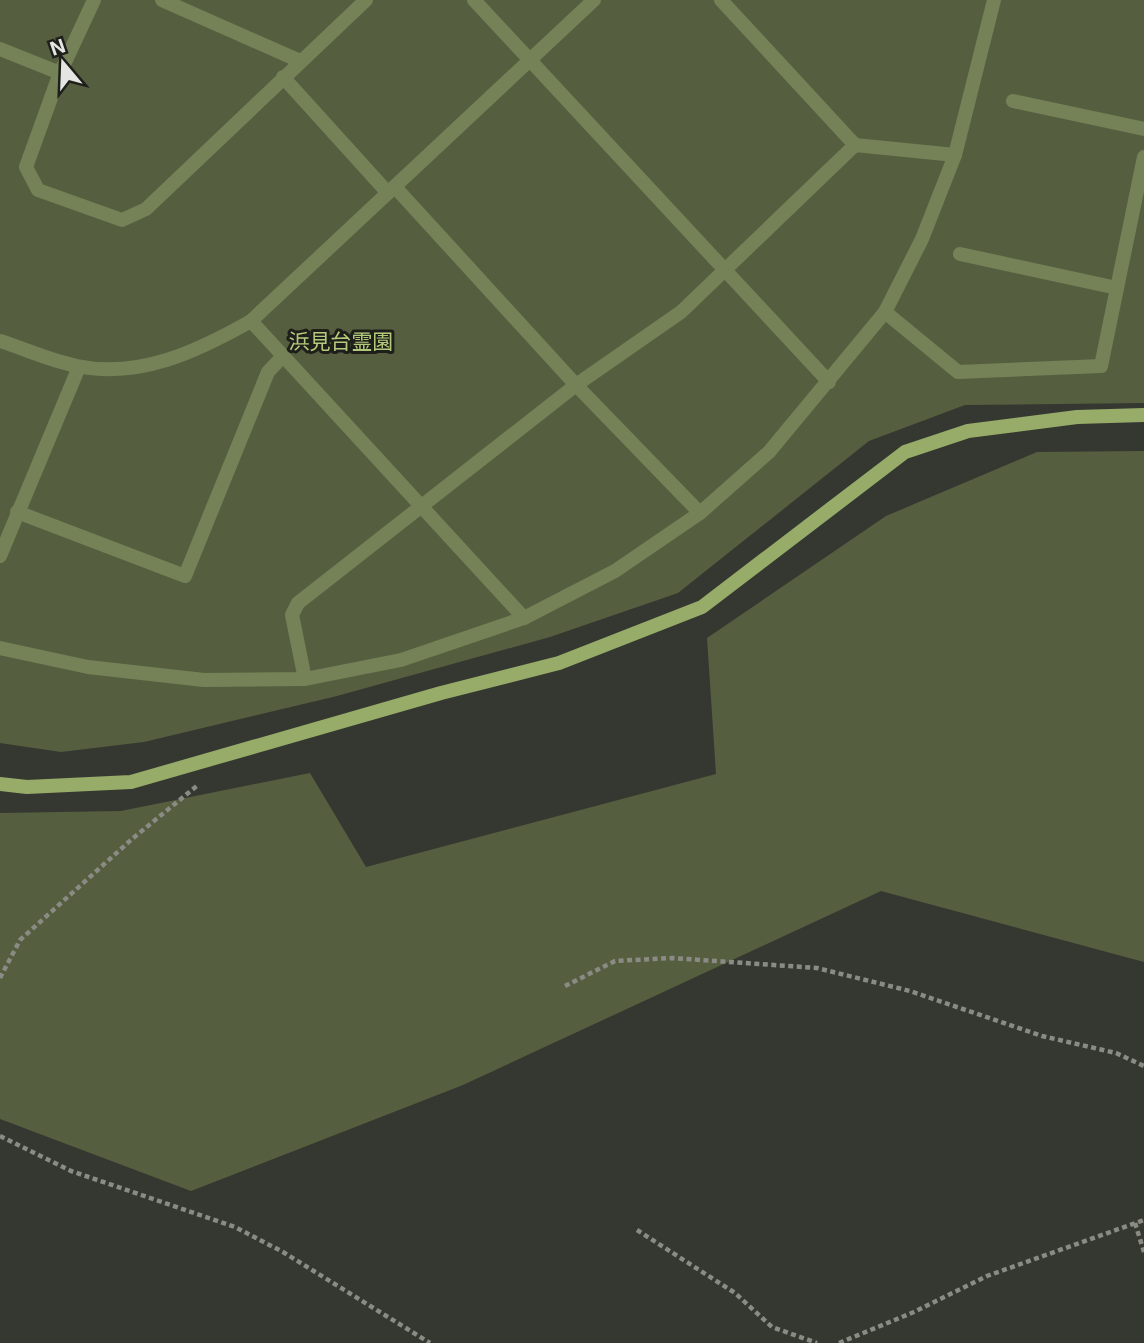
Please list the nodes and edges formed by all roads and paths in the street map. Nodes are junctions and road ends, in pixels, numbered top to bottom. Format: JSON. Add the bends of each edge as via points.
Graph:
{"nodes":[{"id":1,"x":94,"y":0,"type":"edge"},
{"id":2,"x":163,"y":0,"type":"edge"},
{"id":3,"x":366,"y":0,"type":"edge"},
{"id":4,"x":474,"y":0,"type":"edge"},
{"id":5,"x":594,"y":0,"type":"edge"},
{"id":6,"x":721,"y":0,"type":"edge"},
{"id":7,"x":994,"y":0,"type":"edge"},
{"id":8,"x":0,"y":49,"type":"edge"},
{"id":9,"x":531,"y":59,"type":"junction"},
{"id":10,"x":300,"y":61,"type":"junction"},
{"id":11,"x":60,"y":73,"type":"junction"},
{"id":12,"x":283,"y":77,"type":"junction"},
{"id":13,"x":1013,"y":101,"type":"dead end"},
{"id":14,"x":1144,"y":129,"type":"edge"},
{"id":15,"x":855,"y":145,"type":"junction"},
{"id":16,"x":955,"y":155,"type":"junction"},
{"id":17,"x":1144,"y":157,"type":"edge"},
{"id":18,"x":392,"y":190,"type":"junction"},
{"id":19,"x":960,"y":254,"type":"dead end"},
{"id":20,"x":724,"y":272,"type":"junction"},
{"id":21,"x":1117,"y":288,"type":"junction"},
{"id":22,"x":885,"y":312,"type":"junction"},
{"id":23,"x":251,"y":321,"type":"junction"},
{"id":24,"x":0,"y":341,"type":"edge"},
{"id":25,"x":283,"y":356,"type":"junction"},
{"id":26,"x":79,"y":367,"type":"junction"},
{"id":27,"x":830,"y":382,"type":"junction"},
{"id":28,"x":576,"y":385,"type":"junction"},
{"id":29,"x":1144,"y":415,"type":"edge"},
{"id":30,"x":422,"y":505,"type":"junction"},
{"id":31,"x":17,"y":512,"type":"junction"},
{"id":32,"x":700,"y":513,"type":"junction"},
{"id":33,"x":0,"y":556,"type":"edge"},
{"id":34,"x":524,"y":618,"type":"junction"},
{"id":35,"x":0,"y":648,"type":"edge"},
{"id":36,"x":305,"y":679,"type":"junction"},
{"id":37,"x":204,"y":781,"type":"dead end"},
{"id":38,"x":0,"y":784,"type":"edge"},
{"id":39,"x":0,"y":978,"type":"edge"},
{"id":40,"x":565,"y":986,"type":"dead end"},
{"id":41,"x":1144,"y":1066,"type":"edge"},
{"id":42,"x":0,"y":1136,"type":"edge"},
{"id":43,"x":1144,"y":1220,"type":"edge"},
{"id":44,"x":1135,"y":1223,"type":"junction"},
{"id":45,"x":637,"y":1230,"type":"dead end"},
{"id":46,"x":1144,"y":1252,"type":"edge"},
{"id":47,"x":430,"y":1343,"type":"edge"},
{"id":48,"x":817,"y":1343,"type":"edge"},
{"id":49,"x":839,"y":1343,"type":"edge"}],
"edges":[{"from":1,"to":11,"type":"lane"},
{"from":2,"to":10,"type":"lane"},
{"from":3,"to":10,"type":"lane"},
{"from":4,"to":9,"type":"lane"},
{"from":5,"to":9,"type":"lane"},
{"from":6,"to":15,"type":"lane"},
{"from":7,"to":16,"type":"lane"},
{"from":8,"to":11,"type":"lane"},
{"from":9,"to":18,"type":"lane"},
{"from":9,"to":20,"type":"lane"},
{"from":10,"to":12,"type":"lane"},
{"from":11,"to":12,"type":"lane","via":[[26,167],[38,190],[122,220],[146,209]]},
{"from":12,"to":18,"type":"lane"},
{"from":13,"to":14,"type":"lane"},
{"from":15,"to":16,"type":"lane"},
{"from":15,"to":20,"type":"lane"},
{"from":16,"to":22,"type":"lane","via":[[922,239]]},
{"from":17,"to":21,"type":"lane"},
{"from":18,"to":23,"type":"lane"},
{"from":18,"to":28,"type":"lane"},
{"from":19,"to":21,"type":"lane"},
{"from":20,"to":27,"type":"lane"},
{"from":20,"to":28,"type":"lane","via":[[681,312]]},
{"from":21,"to":22,"type":"lane","via":[[1101,366],[958,372]]},
{"from":22,"to":27,"type":"lane"},
{"from":23,"to":25,"type":"lane"},
{"from":23,"to":26,"type":"lane","via":[[210,345],[169,361],[131,368]]},
{"from":24,"to":26,"type":"lane"},
{"from":25,"to":30,"type":"lane"},
{"from":25,"to":31,"type":"lane","via":[[268,372],[185,576]]},
{"from":26,"to":31,"type":"lane"},
{"from":27,"to":32,"type":"lane","via":[[769,452]]},
{"from":28,"to":30,"type":"lane"},
{"from":28,"to":32,"type":"lane"},
{"from":29,"to":38,"type":"street","via":[[1077,417],[968,431],[905,452],[702,607],[559,663],[131,782]]},
{"from":30,"to":34,"type":"lane"},
{"from":30,"to":36,"type":"lane","via":[[298,603],[292,615]]},
{"from":31,"to":33,"type":"lane"},
{"from":32,"to":34,"type":"lane","via":[[615,571]]},
{"from":34,"to":36,"type":"lane","via":[[401,660]]},
{"from":35,"to":36,"type":"lane","via":[[88,667],[204,680]]},
{"from":37,"to":39,"type":"path","via":[[20,940]]},
{"from":40,"to":41,"type":"path","via":[[615,961],[672,958],[817,968],[910,991],[1042,1036],[1116,1053]]},
{"from":42,"to":47,"type":"path","via":[[71,1171],[235,1227]]},
{"from":43,"to":44,"type":"path"},
{"from":44,"to":46,"type":"path"},
{"from":44,"to":49,"type":"path","via":[[987,1276]]},
{"from":45,"to":48,"type":"path","via":[[735,1293],[772,1327]]}]}
